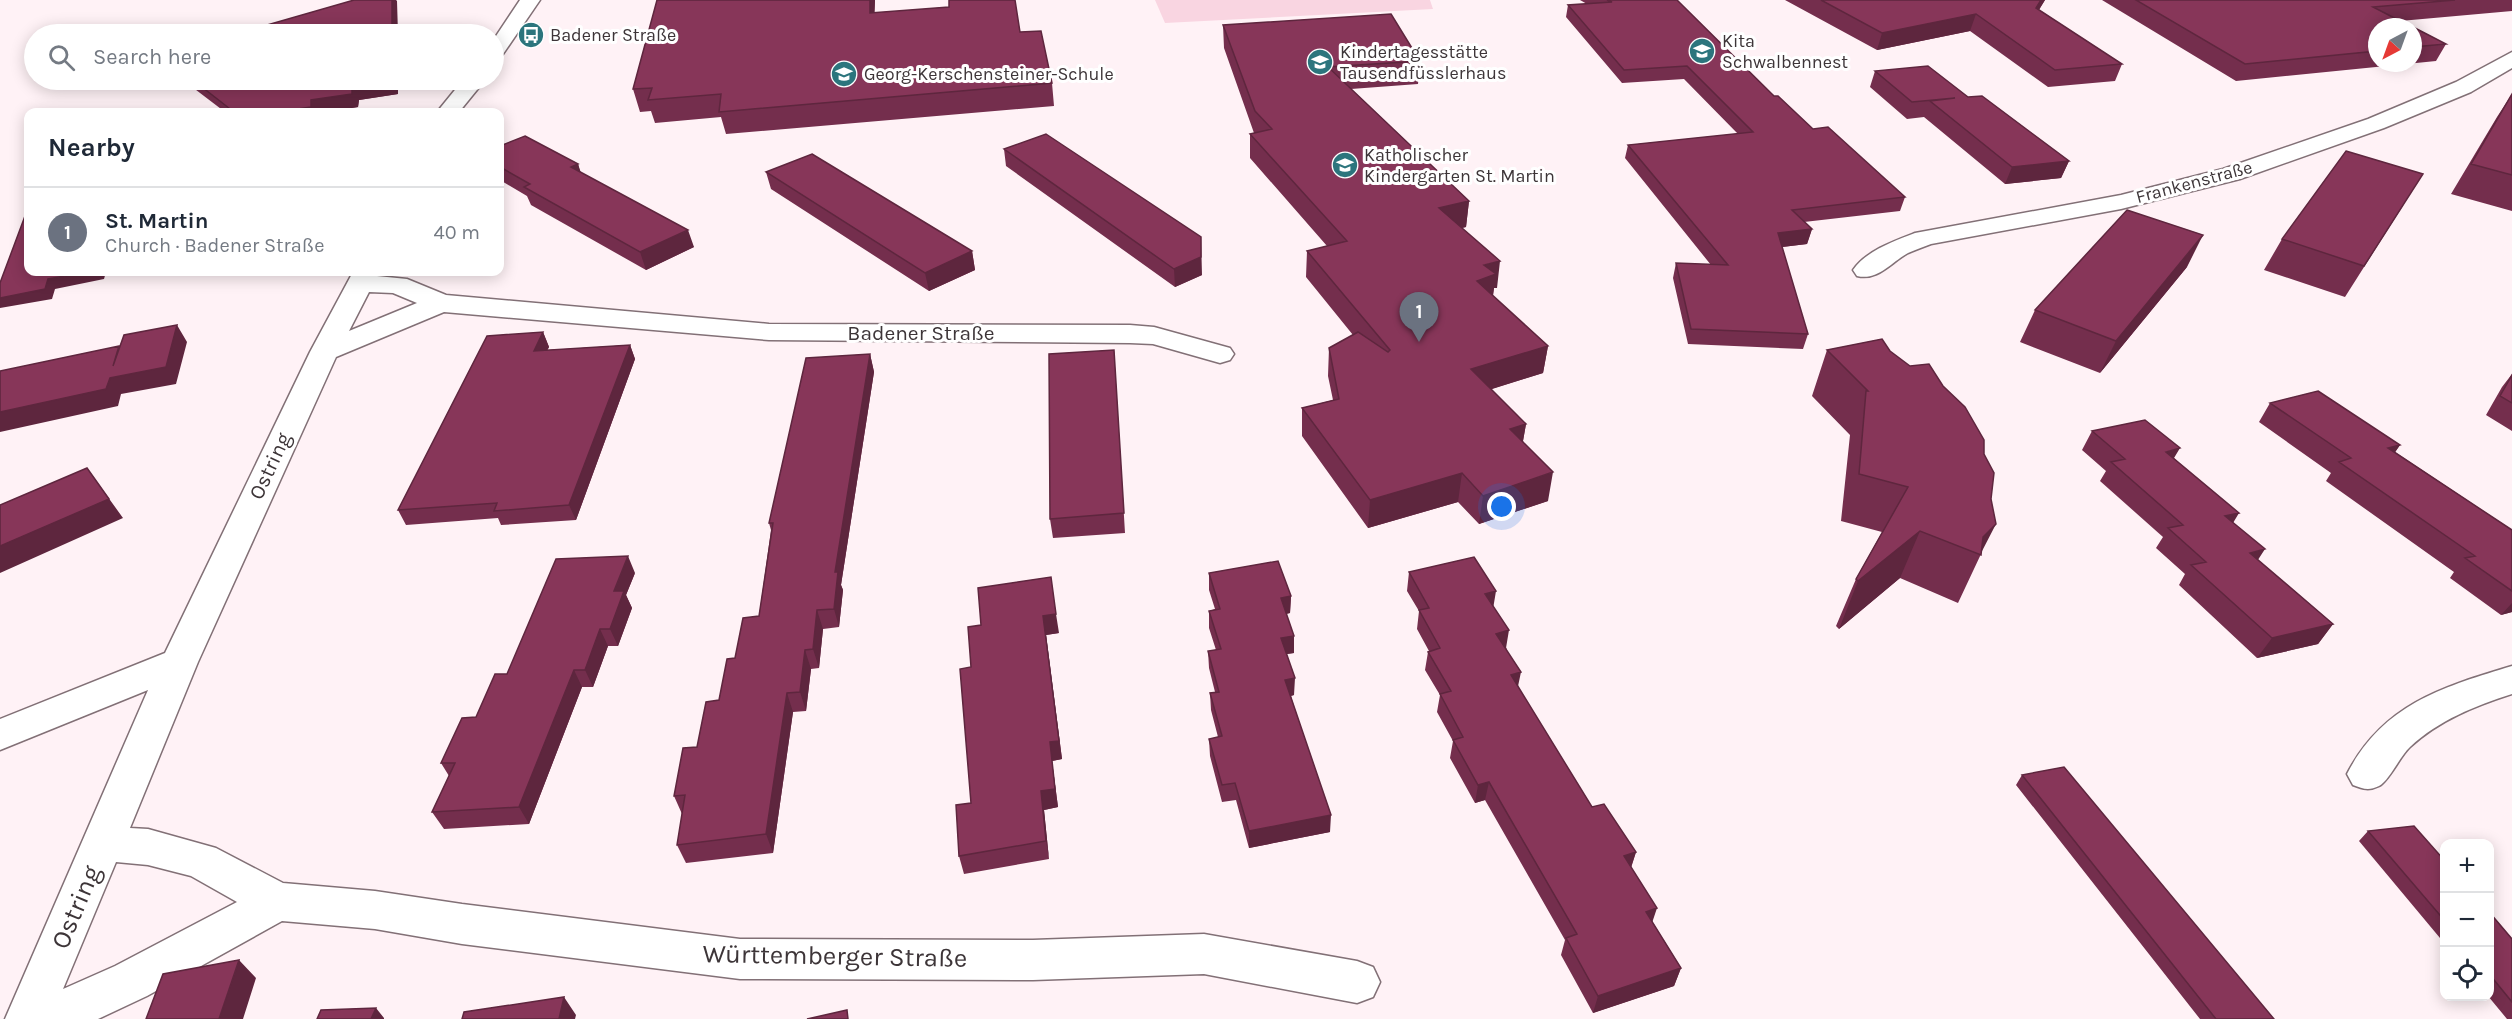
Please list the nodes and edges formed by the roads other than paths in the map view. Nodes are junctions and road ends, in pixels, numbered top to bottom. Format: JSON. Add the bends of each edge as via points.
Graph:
{"nodes":[{"id":1,"x":530,"y":0,"type":"edge"},
{"id":2,"x":504,"y":38,"type":"edge"},
{"id":3,"x":2512,"y":58,"type":"edge"},
{"id":4,"x":466,"y":90,"type":"edge"},
{"id":5,"x":451,"y":108,"type":"edge"},
{"id":6,"x":1866,"y":270,"type":"dead end"},
{"id":7,"x":363,"y":277,"type":"edge"},
{"id":8,"x":441,"y":303,"type":"junction"},
{"id":9,"x":324,"y":352,"type":"junction"},
{"id":10,"x":1220,"y":354,"type":"dead end"},
{"id":11,"x":179,"y":662,"type":"junction"},
{"id":12,"x":2512,"y":680,"type":"edge"},
{"id":13,"x":0,"y":735,"type":"edge"},
{"id":14,"x":2367,"y":774,"type":"dead end"},
{"id":15,"x":104,"y":843,"type":"junction"},
{"id":16,"x":278,"y":902,"type":"junction"},
{"id":17,"x":1357,"y":982,"type":"dead end"},
{"id":18,"x":28,"y":1019,"type":"edge"},
{"id":19,"x":48,"y":1019,"type":"edge"}],
"edges":[{"from":1,"to":2,"type":"street"},
{"from":3,"to":6,"type":"street","name":"Frankenstraße","via":[[2463,87],[2325,144],[2122,201],[1924,238],[1898,248]]},
{"from":4,"to":5,"type":"street"},
{"from":7,"to":8,"type":"street","name":"Badener Straße","via":[[397,285]]},
{"from":7,"to":9,"type":"street","name":"Ostring"},
{"from":8,"to":9,"type":"street","name":"Badener Straße"},
{"from":8,"to":10,"type":"street","name":"Badener Straße","via":[[769,332],[1130,334],[1154,336]]},
{"from":9,"to":11,"type":"street","name":"Ostring"},
{"from":11,"to":13,"type":"street"},
{"from":11,"to":15,"type":"street","name":"Ostring"},
{"from":12,"to":14,"type":"street","via":[[2459,697],[2418,718],[2395,737]]},
{"from":15,"to":16,"type":"street","name":"Württemberger Straße","via":[[148,847],[201,861]]},
{"from":15,"to":18,"type":"street","name":"Ostring"},
{"from":16,"to":17,"type":"street","name":"Württemberger Straße","via":[[375,910],[740,959],[1033,960],[1204,954]]},
{"from":16,"to":19,"type":"street","via":[[131,981]]}]}
